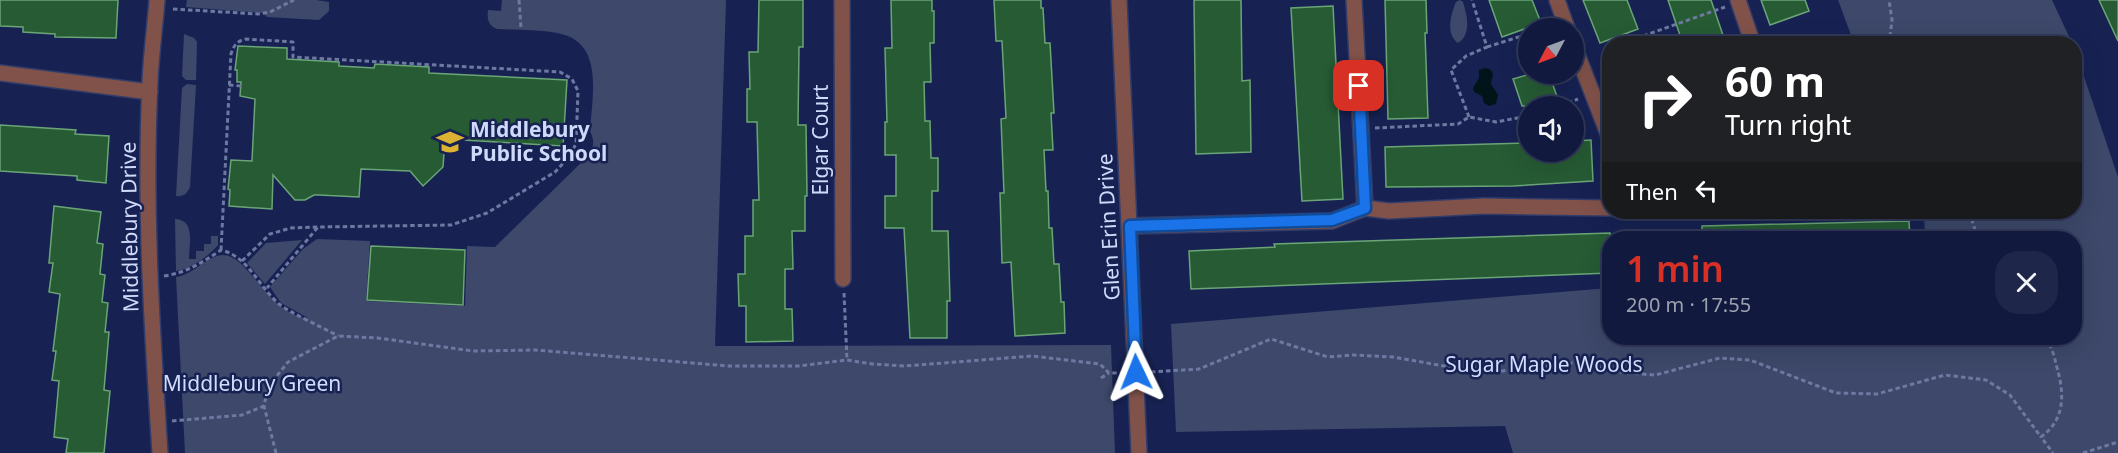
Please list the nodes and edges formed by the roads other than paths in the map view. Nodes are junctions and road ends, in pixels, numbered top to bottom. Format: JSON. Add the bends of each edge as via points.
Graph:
{"nodes":[{"id":1,"x":842,"y":0,"type":"edge"},
{"id":2,"x":1119,"y":0,"type":"edge"},
{"id":3,"x":1354,"y":0,"type":"edge"},
{"id":4,"x":1557,"y":0,"type":"edge"},
{"id":5,"x":1738,"y":1,"type":"edge"},
{"id":6,"x":157,"y":4,"type":"edge"},
{"id":7,"x":1563,"y":18,"type":"edge"},
{"id":8,"x":1751,"y":36,"type":"edge"},
{"id":9,"x":1584,"y":72,"type":"edge"},
{"id":10,"x":0,"y":73,"type":"edge"},
{"id":11,"x":150,"y":92,"type":"junction"},
{"id":12,"x":1602,"y":118,"type":"edge"},
{"id":13,"x":1365,"y":208,"type":"junction"},
{"id":14,"x":1602,"y":208,"type":"edge"},
{"id":15,"x":1130,"y":226,"type":"junction"},
{"id":16,"x":843,"y":279,"type":"road end"},
{"id":17,"x":160,"y":453,"type":"edge"},
{"id":18,"x":1139,"y":453,"type":"edge"}],
"edges":[{"from":1,"to":16,"type":"street","name":"Elgar Court"},
{"from":2,"to":15,"type":"street","name":"Glen Erin Drive"},
{"from":3,"to":13,"type":"street"},
{"from":4,"to":7,"type":"street"},
{"from":5,"to":8,"type":"street"},
{"from":6,"to":11,"type":"street","name":"Middlebury Drive"},
{"from":9,"to":12,"type":"street"},
{"from":10,"to":11,"type":"street"},
{"from":11,"to":17,"type":"street","name":"Middlebury Drive","via":[[149,278]]},
{"from":13,"to":14,"type":"street","via":[[1389,211],[1484,206]]},
{"from":13,"to":15,"type":"street","via":[[1332,220]]},
{"from":15,"to":18,"type":"street","name":"Glen Erin Drive"}]}
